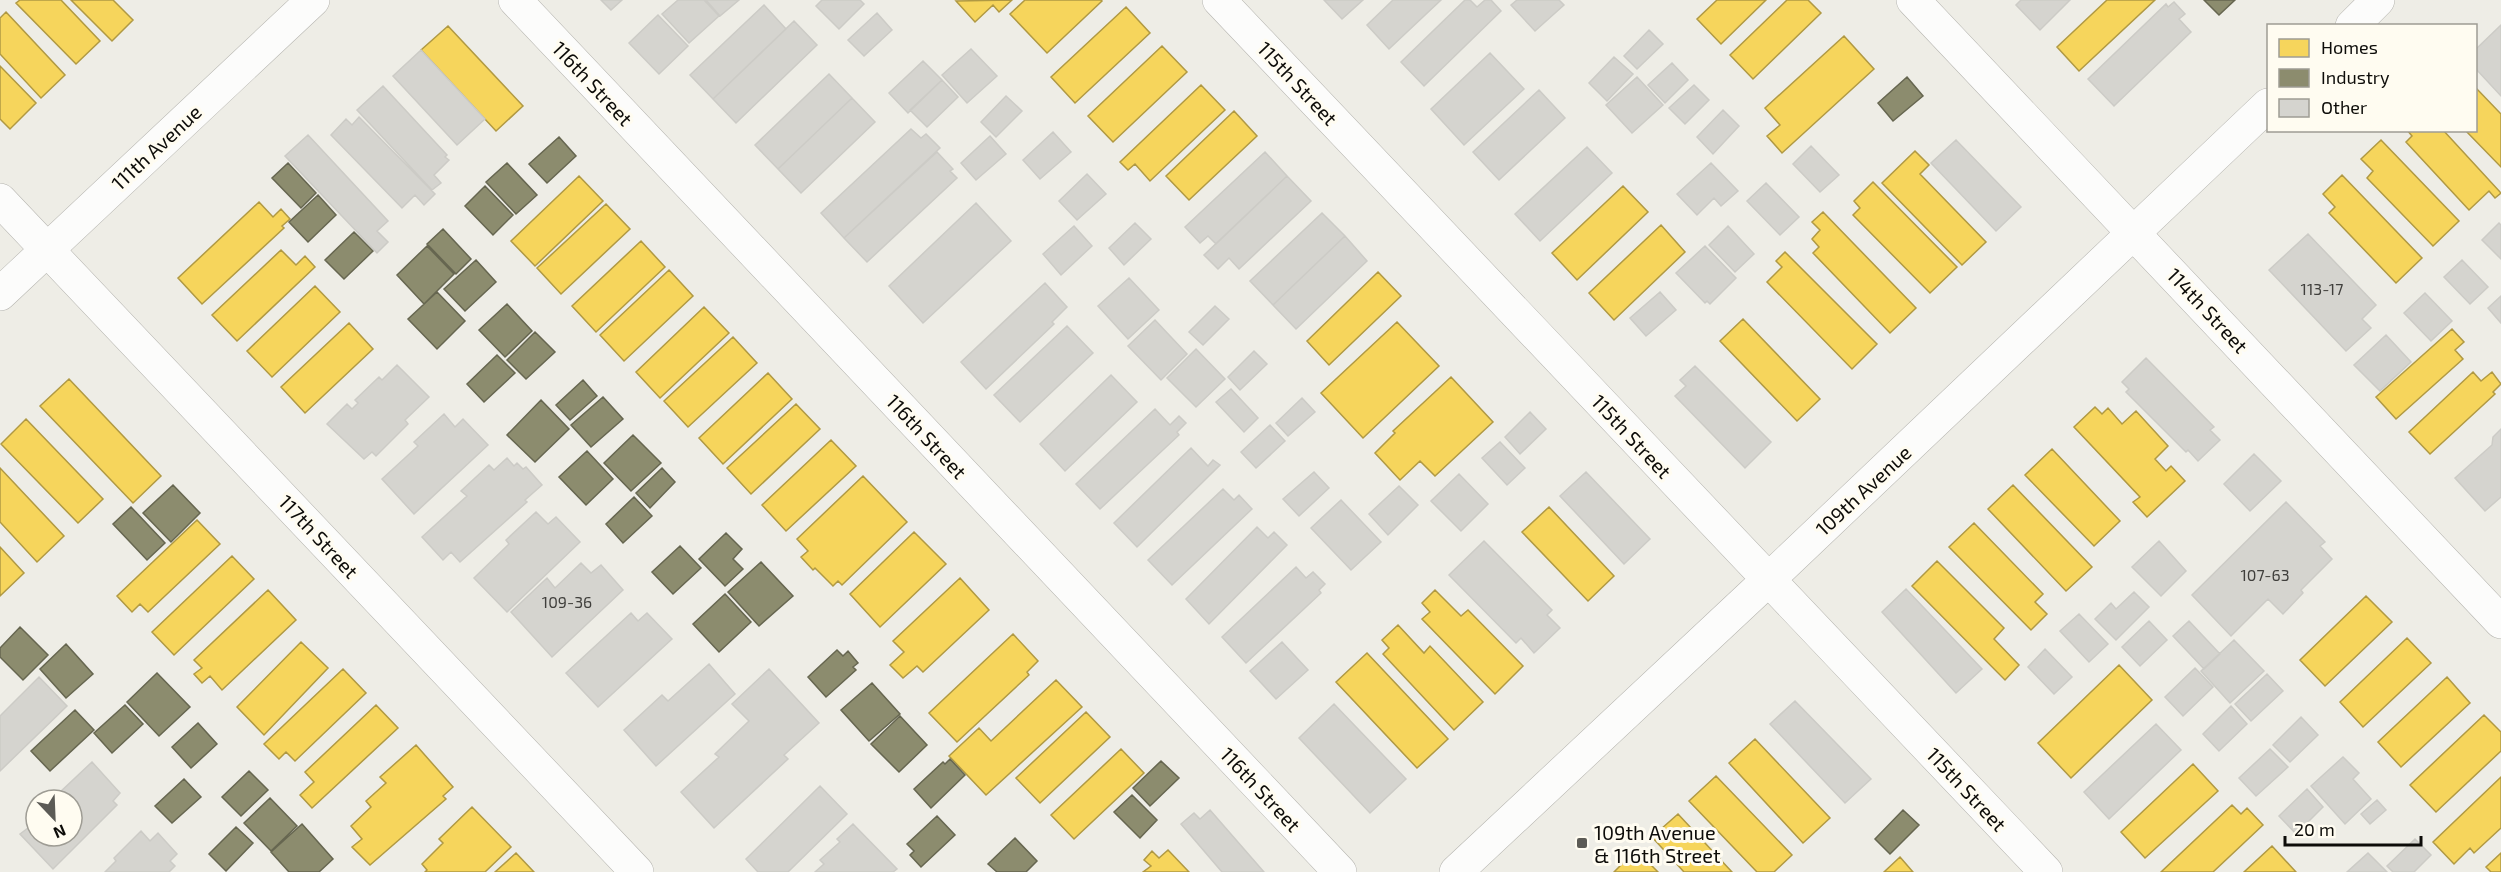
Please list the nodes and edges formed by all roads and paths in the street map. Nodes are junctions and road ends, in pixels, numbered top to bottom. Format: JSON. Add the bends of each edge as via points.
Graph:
{"nodes":[{"id":1,"x":313,"y":0,"type":"edge"},
{"id":2,"x":515,"y":0,"type":"edge"},
{"id":3,"x":1219,"y":0,"type":"edge"},
{"id":4,"x":1913,"y":0,"type":"edge"},
{"id":5,"x":2378,"y":0,"type":"edge"},
{"id":6,"x":2354,"y":24,"type":"edge"},
{"id":7,"x":2267,"y":106,"type":"edge"},
{"id":8,"x":0,"y":200,"type":"edge"},
{"id":9,"x":2135,"y":233,"type":"junction"},
{"id":10,"x":47,"y":249,"type":"junction"},
{"id":11,"x":0,"y":294,"type":"edge"},
{"id":12,"x":1768,"y":580,"type":"junction"},
{"id":13,"x":2501,"y":622,"type":"edge"},
{"id":14,"x":637,"y":872,"type":"edge"},
{"id":15,"x":1340,"y":872,"type":"edge"},
{"id":16,"x":1456,"y":872,"type":"edge"},
{"id":17,"x":2046,"y":872,"type":"edge"}],
"edges":[{"from":1,"to":10,"type":"street","name":"111th Avenue"},
{"from":2,"to":15,"type":"street","name":"116th Street"},
{"from":3,"to":12,"type":"street","name":"115th Street"},
{"from":4,"to":9,"type":"street","name":"114th Street"},
{"from":5,"to":6,"type":"street"},
{"from":7,"to":9,"type":"street","name":"109th Avenue"},
{"from":8,"to":10,"type":"street","name":"117th Street"},
{"from":9,"to":12,"type":"street","name":"109th Avenue"},
{"from":9,"to":13,"type":"street","name":"114th Street"},
{"from":10,"to":11,"type":"street","name":"111th Avenue"},
{"from":10,"to":14,"type":"street","name":"117th Street"},
{"from":12,"to":16,"type":"street","name":"109th Avenue"},
{"from":12,"to":17,"type":"street","name":"115th Street"}]}
